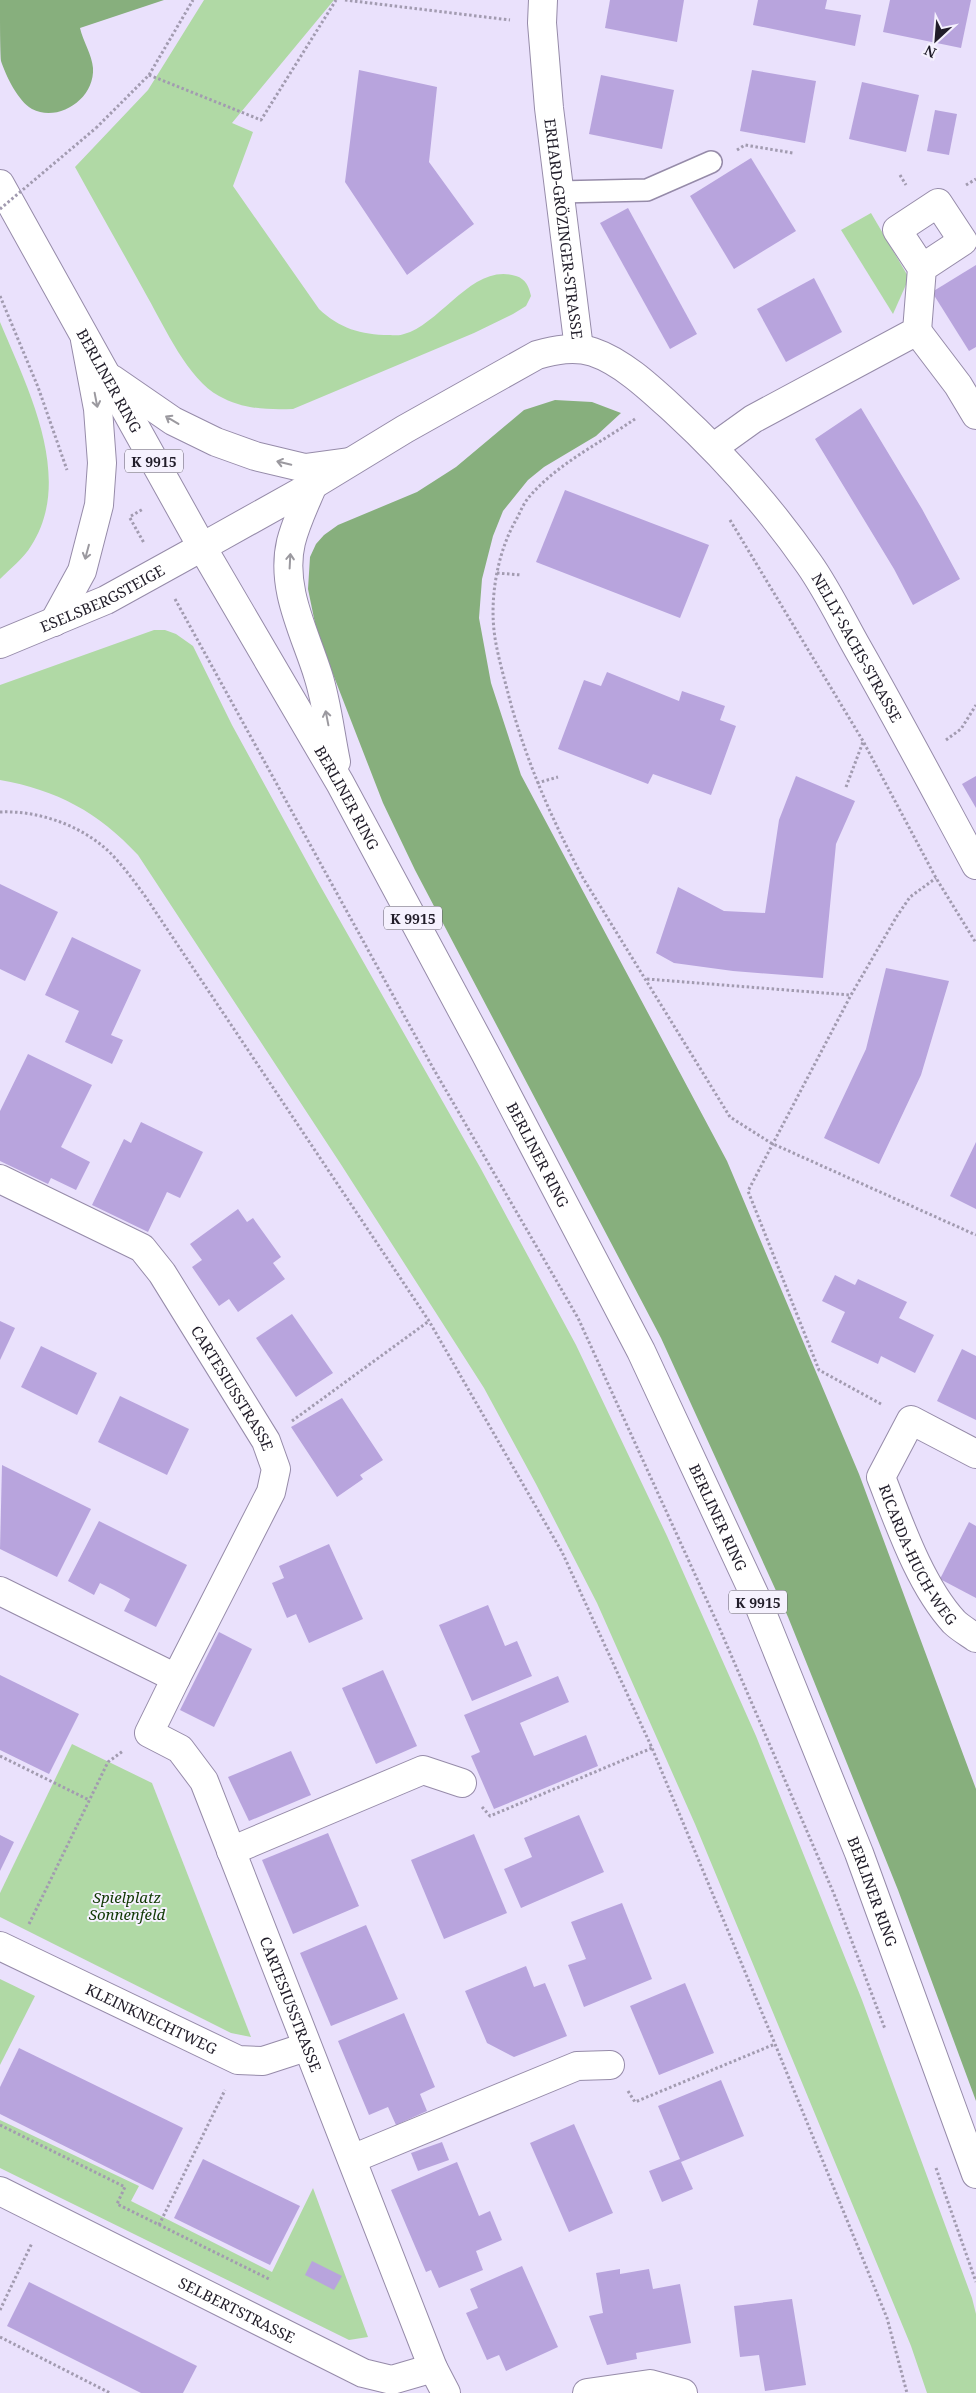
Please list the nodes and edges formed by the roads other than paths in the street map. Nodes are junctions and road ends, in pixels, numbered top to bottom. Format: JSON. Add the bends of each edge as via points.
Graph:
{"nodes":[{"id":1,"x":542,"y":12,"type":"edge"},
{"id":2,"x":711,"y":162,"type":"road end"},
{"id":3,"x":0,"y":184,"type":"edge"},
{"id":4,"x":560,"y":192,"type":"junction"},
{"id":5,"x":922,"y":268,"type":"dead end"},
{"id":6,"x":917,"y":331,"type":"junction"},
{"id":7,"x":84,"y":335,"type":"junction"},
{"id":8,"x":579,"y":349,"type":"junction"},
{"id":9,"x":106,"y":375,"type":"junction"},
{"id":10,"x":976,"y":416,"type":"edge"},
{"id":11,"x":714,"y":447,"type":"junction"},
{"id":12,"x":349,"y":462,"type":"junction"},
{"id":13,"x":313,"y":485,"type":"junction"},
{"id":14,"x":202,"y":547,"type":"junction"},
{"id":15,"x":54,"y":622,"type":"junction"},
{"id":16,"x":0,"y":644,"type":"edge"},
{"id":17,"x":340,"y":783,"type":"junction"},
{"id":18,"x":976,"y":865,"type":"edge"},
{"id":19,"x":0,"y":1179,"type":"edge"},
{"id":20,"x":976,"y":1454,"type":"edge"},
{"id":21,"x":0,"y":1591,"type":"edge"},
{"id":22,"x":976,"y":1638,"type":"edge"},
{"id":23,"x":176,"y":1678,"type":"junction"},
{"id":24,"x":462,"y":1783,"type":"road end"},
{"id":25,"x":231,"y":1852,"type":"junction"},
{"id":26,"x":7,"y":1949,"type":"edge"},
{"id":27,"x":306,"y":2047,"type":"junction"},
{"id":28,"x":610,"y":2065,"type":"road end"},
{"id":29,"x":352,"y":2158,"type":"junction"},
{"id":30,"x":976,"y":2174,"type":"edge"},
{"id":31,"x":0,"y":2191,"type":"edge"},
{"id":32,"x":433,"y":2368,"type":"junction"},
{"id":33,"x":446,"y":2393,"type":"edge"},
{"id":34,"x":587,"y":2393,"type":"edge"},
{"id":35,"x":683,"y":2393,"type":"edge"}],
"edges":[{"from":1,"to":4,"type":"street","name":"ERHARD-GRÖZINGER-STRASSE"},
{"from":2,"to":4,"type":"lane","via":[[647,190]]},
{"from":3,"to":7,"type":"street","name":"BERLINER RING","number":"K 9915"},
{"from":4,"to":8,"type":"street","name":"ERHARD-GRÖZINGER-STRASSE"},
{"from":5,"to":6,"type":"street"},
{"from":6,"to":10,"type":"street","via":[[958,385]]},
{"from":6,"to":11,"type":"street","via":[[753,419]]},
{"from":7,"to":9,"type":"street","name":"BERLINER RING","number":"K 9915"},
{"from":7,"to":15,"type":"street","one_way":true,"via":[[98,409],[102,463],[99,504],[82,571]]},
{"from":8,"to":11,"type":"street","name":"NELLY-SACHS-STRASSE","via":[[607,358],[662,400]]},
{"from":8,"to":12,"type":"street","name":"ERHARD-GRÖZINGER-STRASSE","via":[[537,355]]},
{"from":12,"to":9,"type":"street","one_way":true,"via":[[305,468],[255,456],[172,421]]},
{"from":9,"to":14,"type":"street","name":"BERLINER RING","number":"K 9915"},
{"from":11,"to":18,"type":"street","name":"NELLY-SACHS-STRASSE","via":[[773,515],[811,566],[920,758]]},
{"from":12,"to":13,"type":"street","name":"ERHARD-GRÖZINGER-STRASSE"},
{"from":13,"to":14,"type":"street","name":"ESELSBERGSTEIGE"},
{"from":17,"to":13,"type":"street","one_way":true,"via":[[319,678],[289,580],[291,544]]},
{"from":14,"to":15,"type":"street","name":"ESELSBERGSTEIGE","via":[[106,600]]},
{"from":14,"to":17,"type":"street","name":"BERLINER RING","number":"K 9915"},
{"from":15,"to":16,"type":"street","name":"ESELSBERGSTEIGE"},
{"from":17,"to":30,"type":"street","name":"BERLINER RING","number":"K 9915","via":[[641,1351],[756,1598],[859,1853]]},
{"from":19,"to":23,"type":"street","name":"CARTESIUSSTRASSE","via":[[142,1248],[162,1273],[266,1441],[276,1469],[271,1492]]},
{"from":20,"to":22,"type":"street","name":"RICARDA-HUCH-WEG","via":[[911,1420],[881,1477],[907,1544],[939,1602],[955,1623]]},
{"from":21,"to":23,"type":"street"},
{"from":23,"to":25,"type":"street","name":"CARTESIUSSTRASSE","via":[[149,1733],[180,1749],[204,1781]]},
{"from":24,"to":25,"type":"street","via":[[423,1770]]},
{"from":25,"to":27,"type":"street","name":"CARTESIUSSTRASSE"},
{"from":26,"to":27,"type":"street","name":"KLEINKNECHTWEG","via":[[238,2060],[263,2060]]},
{"from":27,"to":29,"type":"street","name":"CARTESIUSSTRASSE"},
{"from":28,"to":29,"type":"street","via":[[577,2066]]},
{"from":29,"to":32,"type":"street","name":"CARTESIUSSTRASSE"},
{"from":31,"to":32,"type":"street","name":"SELBERTSTRASSE","via":[[363,2373],[392,2380]]},
{"from":32,"to":33,"type":"street","name":"CARTESIUSSTRASSE"},
{"from":34,"to":35,"type":"street","via":[[650,2384]]}]}
